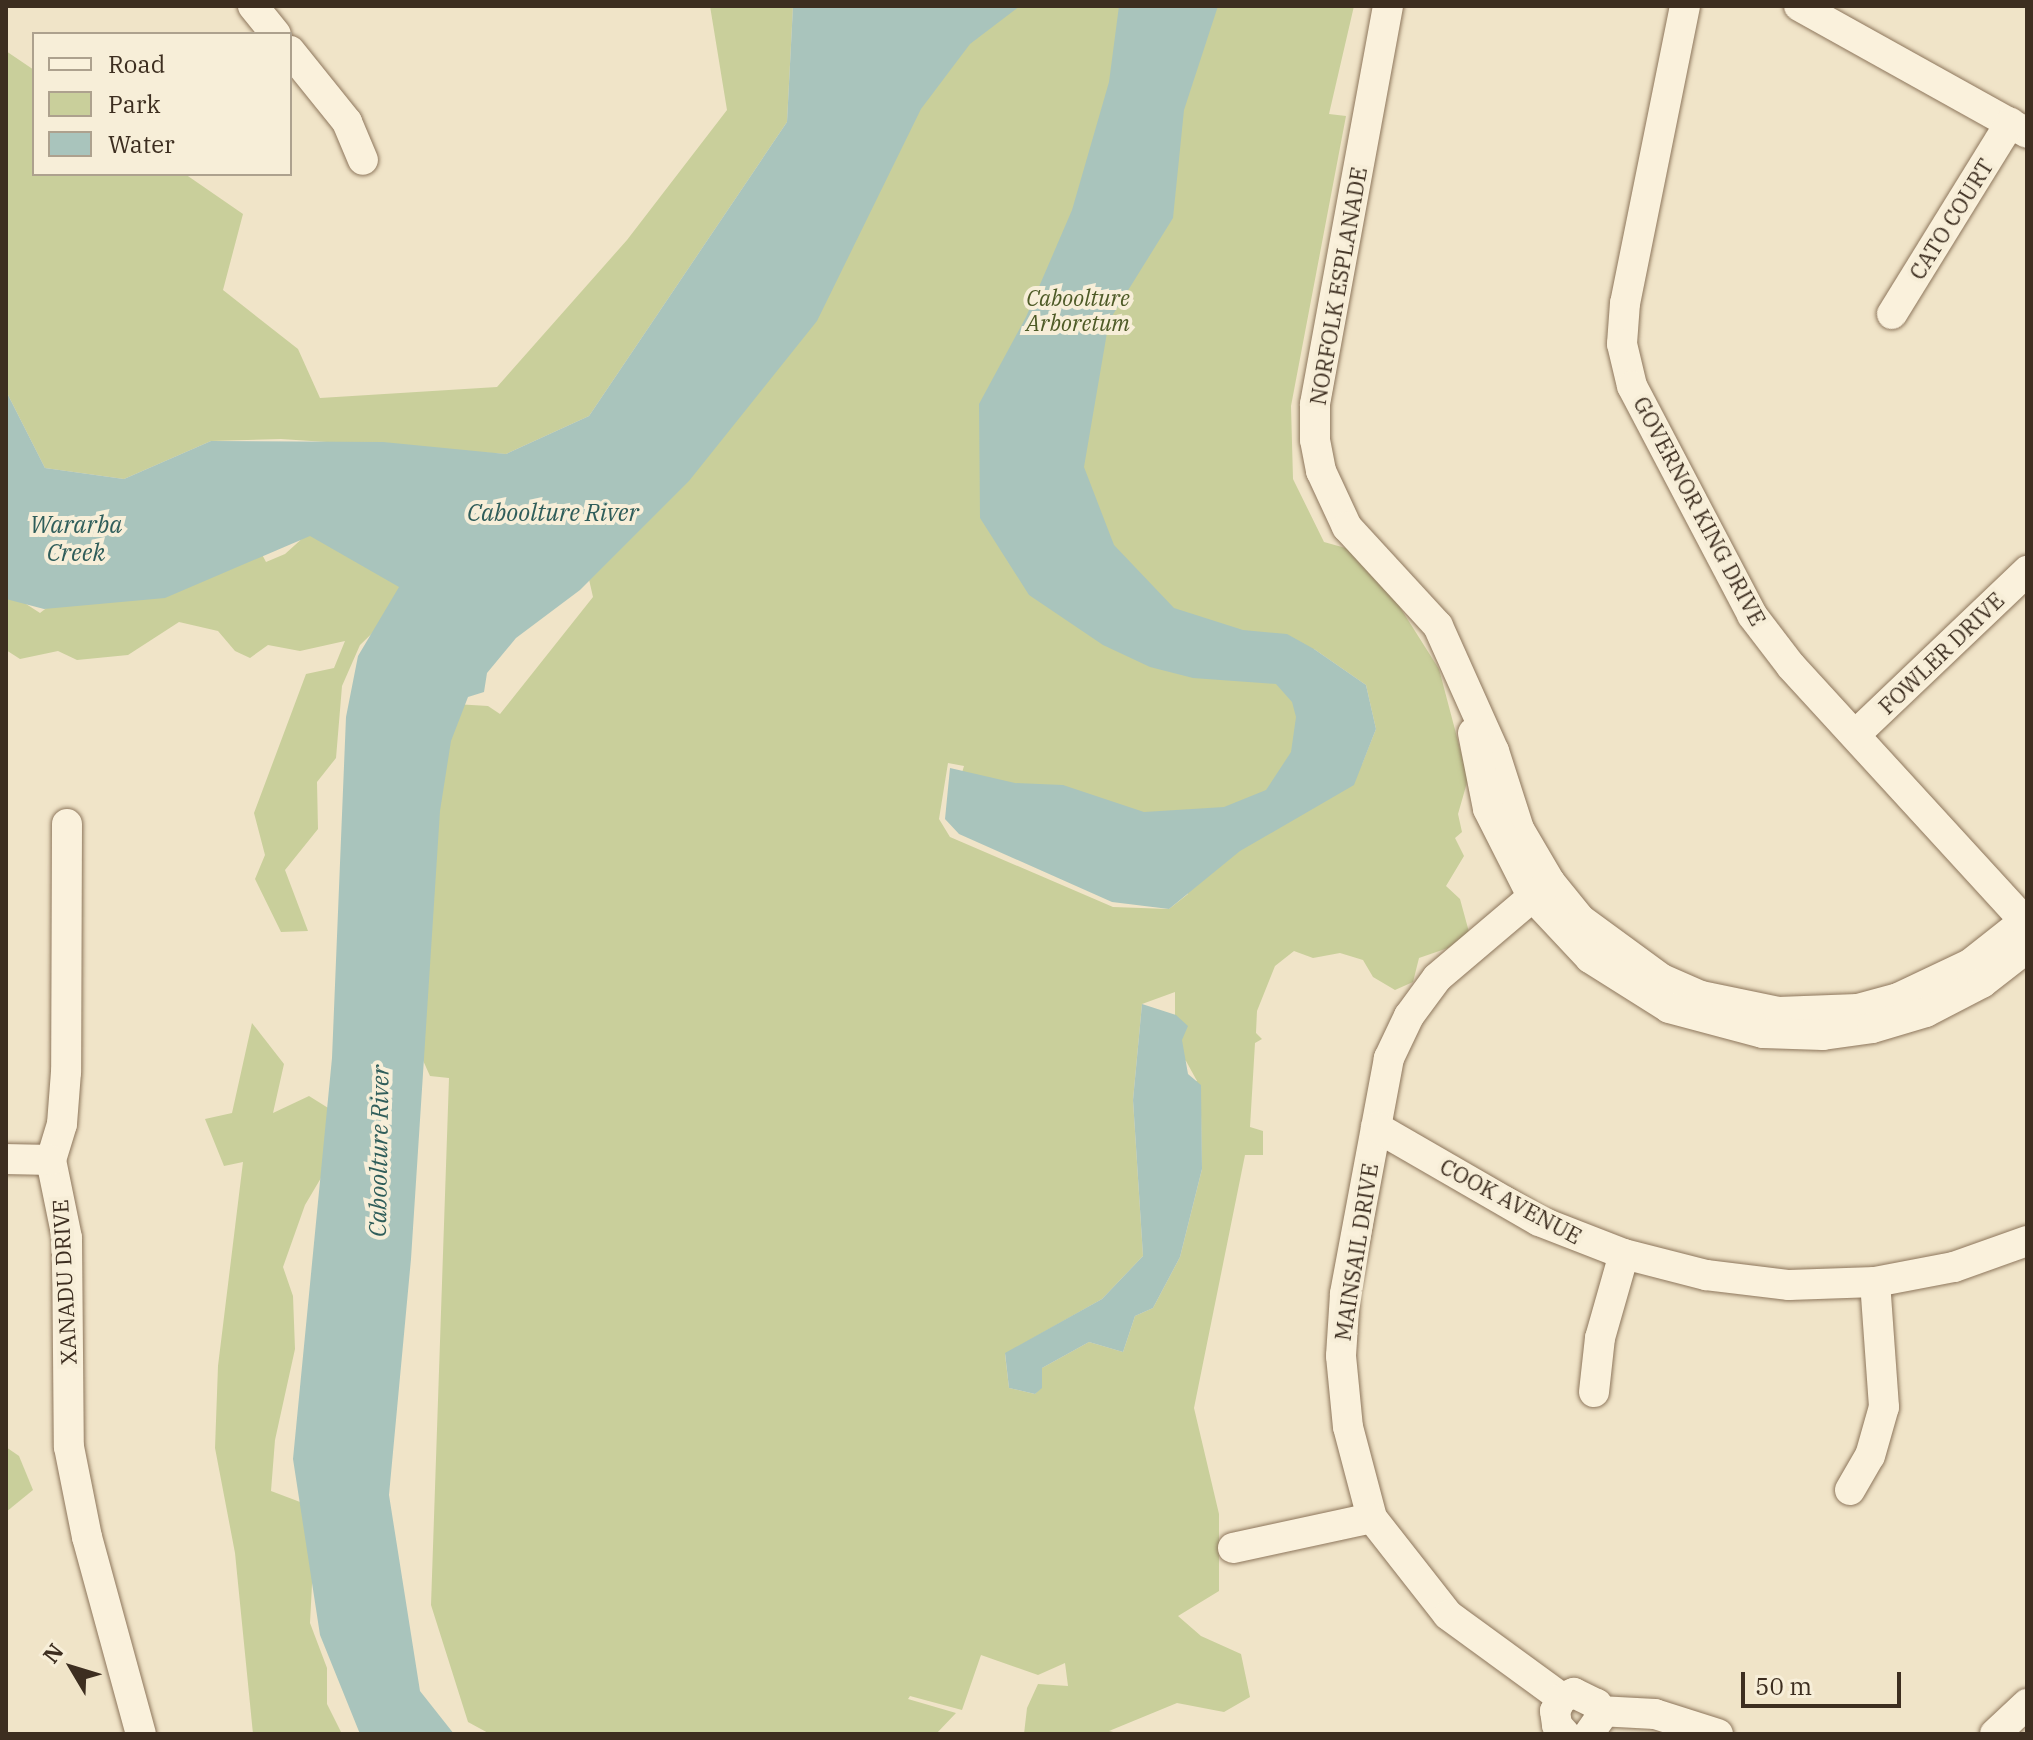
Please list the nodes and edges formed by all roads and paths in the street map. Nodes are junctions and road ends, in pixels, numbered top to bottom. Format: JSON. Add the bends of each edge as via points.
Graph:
{"nodes":[{"id":1,"x":253,"y":6,"type":"edge"},
{"id":2,"x":1388,"y":6,"type":"edge"},
{"id":3,"x":1685,"y":6,"type":"edge"},
{"id":4,"x":1799,"y":6,"type":"edge"},
{"id":5,"x":274,"y":32,"type":"edge"},
{"id":6,"x":292,"y":53,"type":"edge"},
{"id":7,"x":2019,"y":128,"type":"edge"},
{"id":8,"x":363,"y":160,"type":"dead end"},
{"id":9,"x":1892,"y":314,"type":"dead end"},
{"id":10,"x":2027,"y":571,"type":"edge"},
{"id":11,"x":1855,"y":735,"type":"junction"},
{"id":12,"x":67,"y":824,"type":"dead end"},
{"id":13,"x":1541,"y":889,"type":"junction"},
{"id":14,"x":2026,"y":928,"type":"edge"},
{"id":15,"x":1376,"y":1127,"type":"junction"},
{"id":16,"x":6,"y":1159,"type":"edge"},
{"id":17,"x":51,"y":1160,"type":"junction"},
{"id":18,"x":2027,"y":1241,"type":"edge"},
{"id":19,"x":1624,"y":1254,"type":"junction"},
{"id":20,"x":1875,"y":1282,"type":"junction"},
{"id":21,"x":1594,"y":1392,"type":"dead end"},
{"id":22,"x":1850,"y":1490,"type":"dead end"},
{"id":23,"x":1372,"y":1518,"type":"junction"},
{"id":24,"x":1233,"y":1548,"type":"dead end"},
{"id":25,"x":1562,"y":1698,"type":"junction"},
{"id":26,"x":2027,"y":1704,"type":"edge"},
{"id":27,"x":1594,"y":1722,"type":"edge"},
{"id":28,"x":141,"y":1734,"type":"edge"},
{"id":29,"x":1565,"y":1734,"type":"edge"},
{"id":30,"x":1718,"y":1734,"type":"edge"},
{"id":31,"x":1995,"y":1734,"type":"edge"}],
"edges":[{"from":1,"to":5,"type":"street"},
{"from":2,"to":13,"type":"street","name":"NORFOLK ESPLANADE","via":[[1315,404],[1315,440],[1321,471],[1347,527],[1438,626],[1494,751]]},
{"from":3,"to":11,"type":"street","name":"GOVERNOR KING DRIVE","via":[[1625,303],[1622,344],[1628,372],[1752,615]]},
{"from":4,"to":7,"type":"street"},
{"from":6,"to":8,"type":"street","via":[[347,122]]},
{"from":7,"to":9,"type":"street","name":"CATO COURT"},
{"from":10,"to":11,"type":"street","name":"FOWLER DRIVE"},
{"from":11,"to":14,"type":"street","name":"GOVERNOR KING DRIVE"},
{"from":12,"to":17,"type":"street","name":"XANADU DRIVE","via":[[66,1072],[62,1124]]},
{"from":13,"to":14,"type":"street","name":"NORFOLK ESPLANADE","via":[[1662,979],[1701,996],[1778,1012],[1858,1009],[1898,998],[1970,964]]},
{"from":13,"to":15,"type":"street","name":"MAINSAIL DRIVE","via":[[1437,978],[1409,1016],[1389,1058]]},
{"from":15,"to":19,"type":"street","name":"COOK AVENUE","via":[[1539,1221]]},
{"from":15,"to":23,"type":"street","name":"MAINSAIL DRIVE","via":[[1345,1294],[1341,1356],[1348,1427]]},
{"from":16,"to":17,"type":"street"},
{"from":17,"to":28,"type":"street","name":"XANADU DRIVE","via":[[67,1238],[69,1447],[87,1537]]},
{"from":18,"to":20,"type":"street","name":"COOK AVENUE","via":[[1954,1267]]},
{"from":19,"to":20,"type":"street","name":"COOK AVENUE","via":[[1747,1281]]},
{"from":19,"to":21,"type":"street","via":[[1600,1338]]},
{"from":20,"to":22,"type":"street","via":[[1884,1407],[1870,1456]]},
{"from":23,"to":24,"type":"street"},
{"from":23,"to":25,"type":"street","name":"MAINSAIL DRIVE","via":[[1448,1615]]},
{"from":25,"to":27,"type":"street","via":[[1581,1693],[1593,1699]]},
{"from":25,"to":29,"type":"street","via":[[1555,1718]]},
{"from":26,"to":31,"type":"street"},
{"from":27,"to":30,"type":"street","via":[[1655,1714]]}]}
